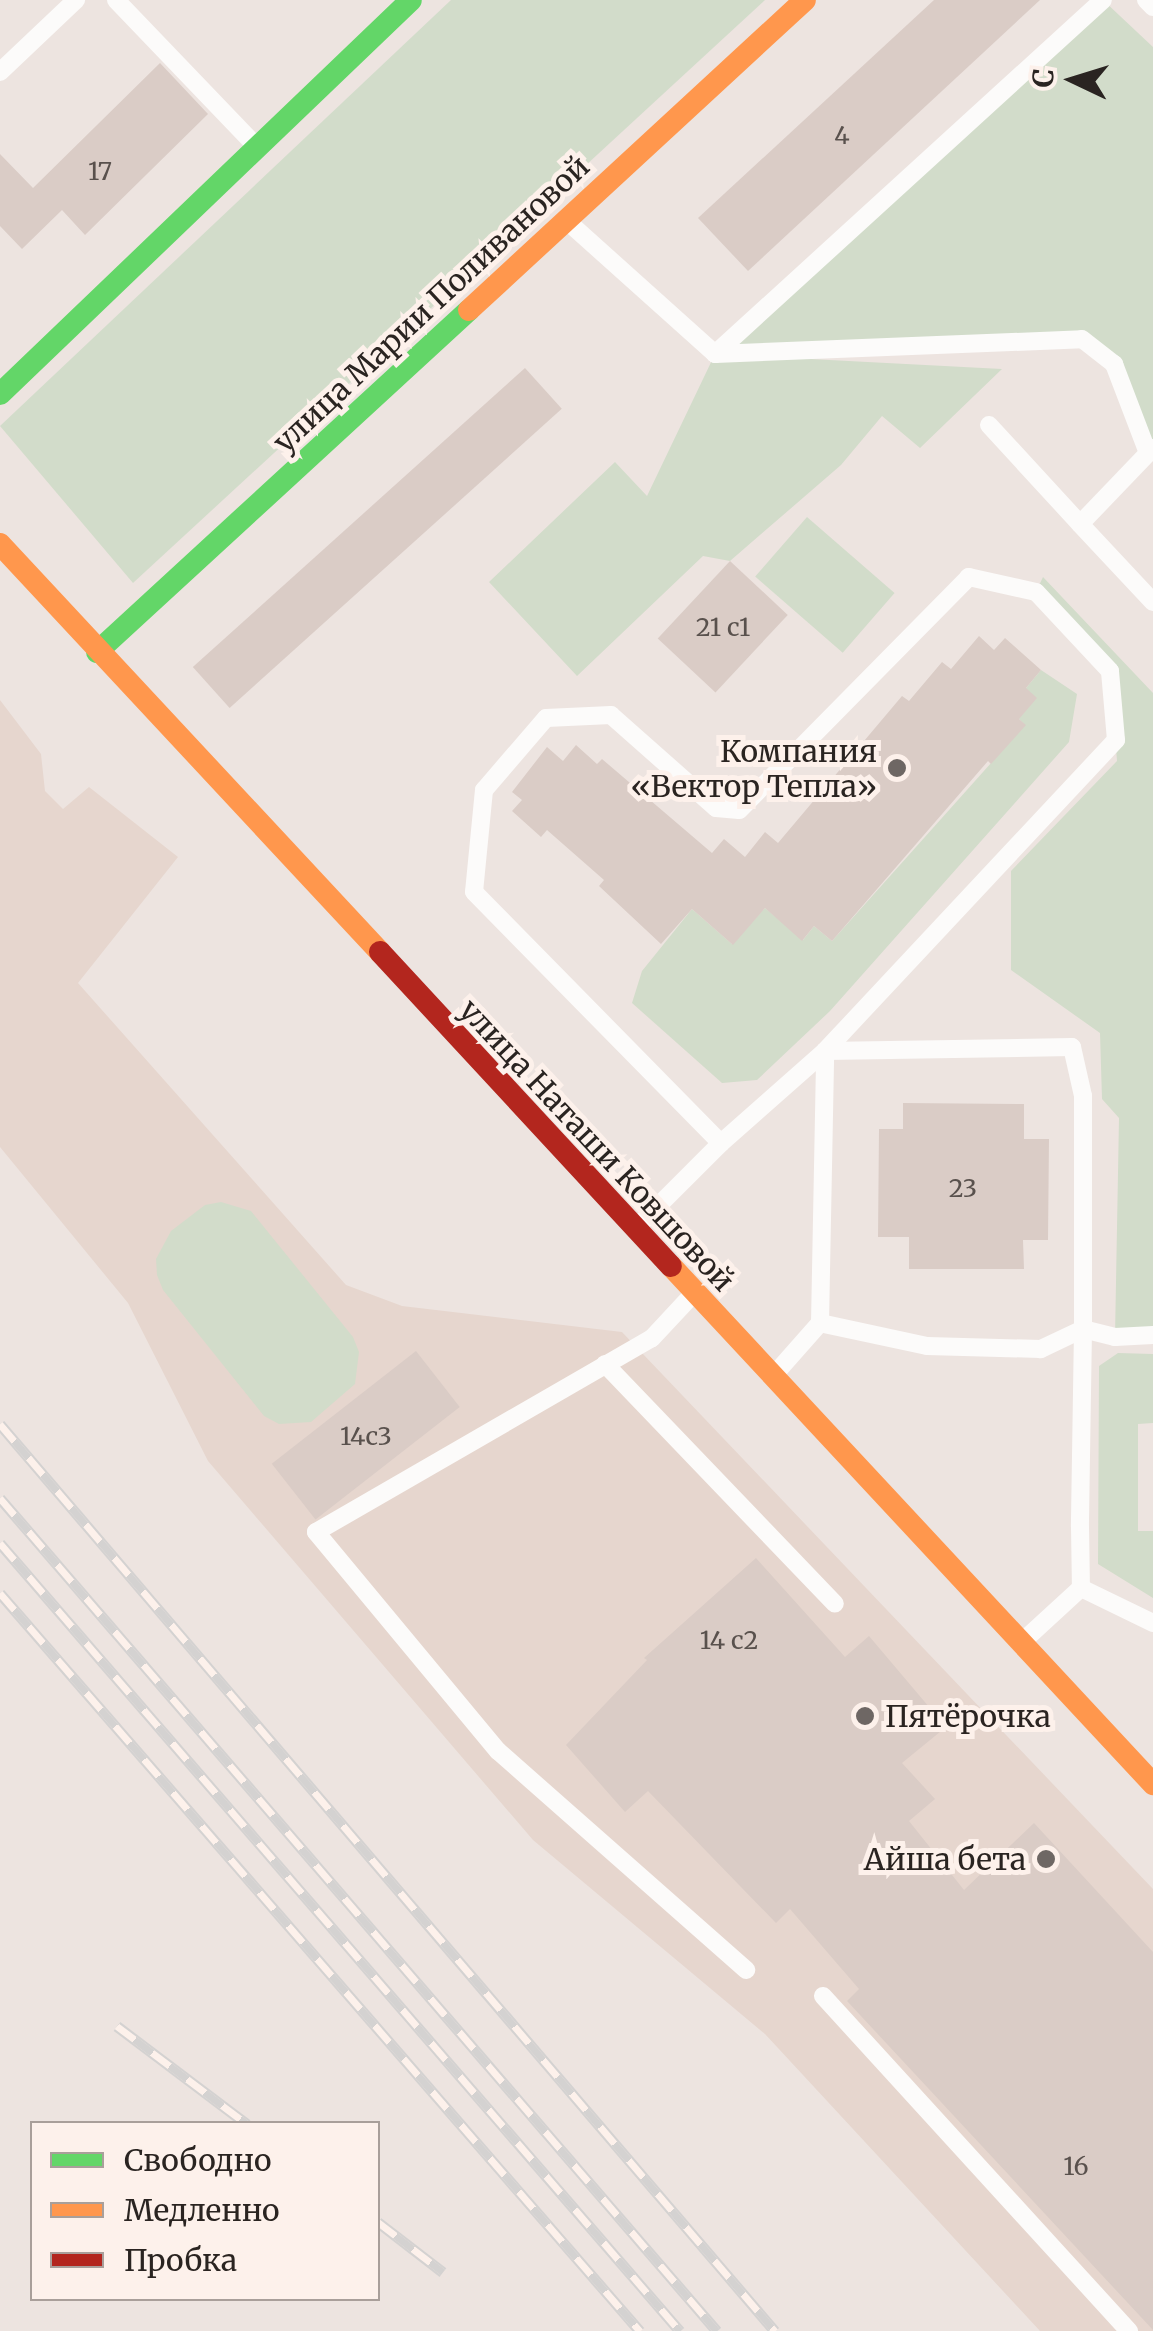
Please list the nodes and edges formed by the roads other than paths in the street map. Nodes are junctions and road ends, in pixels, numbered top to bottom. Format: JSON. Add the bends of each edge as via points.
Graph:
{"nodes":[{"id":1,"x":76,"y":0,"type":"edge"},
{"id":2,"x":116,"y":0,"type":"edge"},
{"id":3,"x":411,"y":0,"type":"edge"},
{"id":4,"x":805,"y":0,"type":"edge"},
{"id":5,"x":1103,"y":0,"type":"edge"},
{"id":6,"x":1146,"y":0,"type":"edge"},
{"id":7,"x":1153,"y":6,"type":"edge"},
{"id":8,"x":0,"y":72,"type":"edge"},
{"id":9,"x":257,"y":147,"type":"junction"},
{"id":10,"x":566,"y":220,"type":"junction"},
{"id":11,"x":715,"y":354,"type":"junction"},
{"id":12,"x":0,"y":394,"type":"edge"},
{"id":13,"x":988,"y":425,"type":"dead end"},
{"id":14,"x":1151,"y":451,"type":"edge"},
{"id":15,"x":1080,"y":524,"type":"junction"},
{"id":16,"x":0,"y":544,"type":"edge"},
{"id":17,"x":1153,"y":602,"type":"edge"},
{"id":18,"x":97,"y":652,"type":"junction"},
{"id":19,"x":825,"y":1050,"type":"junction"},
{"id":20,"x":721,"y":1143,"type":"junction"},
{"id":21,"x":636,"y":1229,"type":"junction"},
{"id":22,"x":694,"y":1293,"type":"junction"},
{"id":23,"x":820,"y":1323,"type":"junction"},
{"id":24,"x":1083,"y":1329,"type":"junction"},
{"id":25,"x":1153,"y":1335,"type":"edge"},
{"id":26,"x":605,"y":1364,"type":"junction"},
{"id":27,"x":772,"y":1376,"type":"junction"},
{"id":28,"x":1081,"y":1588,"type":"junction"},
{"id":29,"x":835,"y":1604,"type":"dead end"},
{"id":30,"x":1153,"y":1623,"type":"edge"},
{"id":31,"x":1022,"y":1643,"type":"junction"},
{"id":32,"x":1153,"y":1784,"type":"edge"},
{"id":33,"x":746,"y":1970,"type":"dead end"},
{"id":34,"x":823,"y":1996,"type":"dead end"},
{"id":35,"x":1129,"y":2331,"type":"edge"}],
"edges":[{"from":1,"to":8,"type":"lane"},
{"from":2,"to":9,"type":"lane"},
{"from":3,"to":9,"type":"street"},
{"from":4,"to":10,"type":"street","name":"улица Марии Поливановой"},
{"from":5,"to":11,"type":"lane"},
{"from":6,"to":7,"type":"lane"},
{"from":9,"to":12,"type":"street"},
{"from":10,"to":11,"type":"lane"},
{"from":10,"to":18,"type":"street","name":"улица Марии Поливановой"},
{"from":11,"to":14,"type":"lane","via":[[1082,339],[1114,364]]},
{"from":13,"to":15,"type":"lane"},
{"from":14,"to":15,"type":"lane"},
{"from":15,"to":17,"type":"lane"},
{"from":16,"to":18,"type":"street","name":"улица Наташи Ковшовой"},
{"from":18,"to":21,"type":"street","name":"улица Наташи Ковшовой"},
{"from":19,"to":20,"type":"lane"},
{"from":19,"to":20,"type":"lane","via":[[1116,740],[1110,671],[1036,592],[969,577],[738,810],[716,808],[611,716],[546,718],[484,790],[474,892]]},
{"from":19,"to":23,"type":"lane"},
{"from":19,"to":24,"type":"lane","via":[[1072,1047],[1083,1096]]},
{"from":20,"to":21,"type":"lane"},
{"from":21,"to":22,"type":"street","name":"улица Наташи Ковшовой"},
{"from":22,"to":26,"type":"lane","via":[[652,1338]]},
{"from":22,"to":27,"type":"street","name":"улица Наташи Ковшовой"},
{"from":23,"to":24,"type":"lane","via":[[928,1346],[1041,1348]]},
{"from":23,"to":27,"type":"lane"},
{"from":24,"to":25,"type":"lane","via":[[1115,1337]]},
{"from":24,"to":28,"type":"lane"},
{"from":26,"to":29,"type":"lane"},
{"from":26,"to":33,"type":"lane","via":[[316,1532],[498,1751]]},
{"from":27,"to":31,"type":"street","name":"улица Наташи Ковшовой"},
{"from":28,"to":30,"type":"lane"},
{"from":28,"to":31,"type":"lane"},
{"from":31,"to":32,"type":"street","name":"улица Наташи Ковшовой"},
{"from":34,"to":35,"type":"lane"}]}
